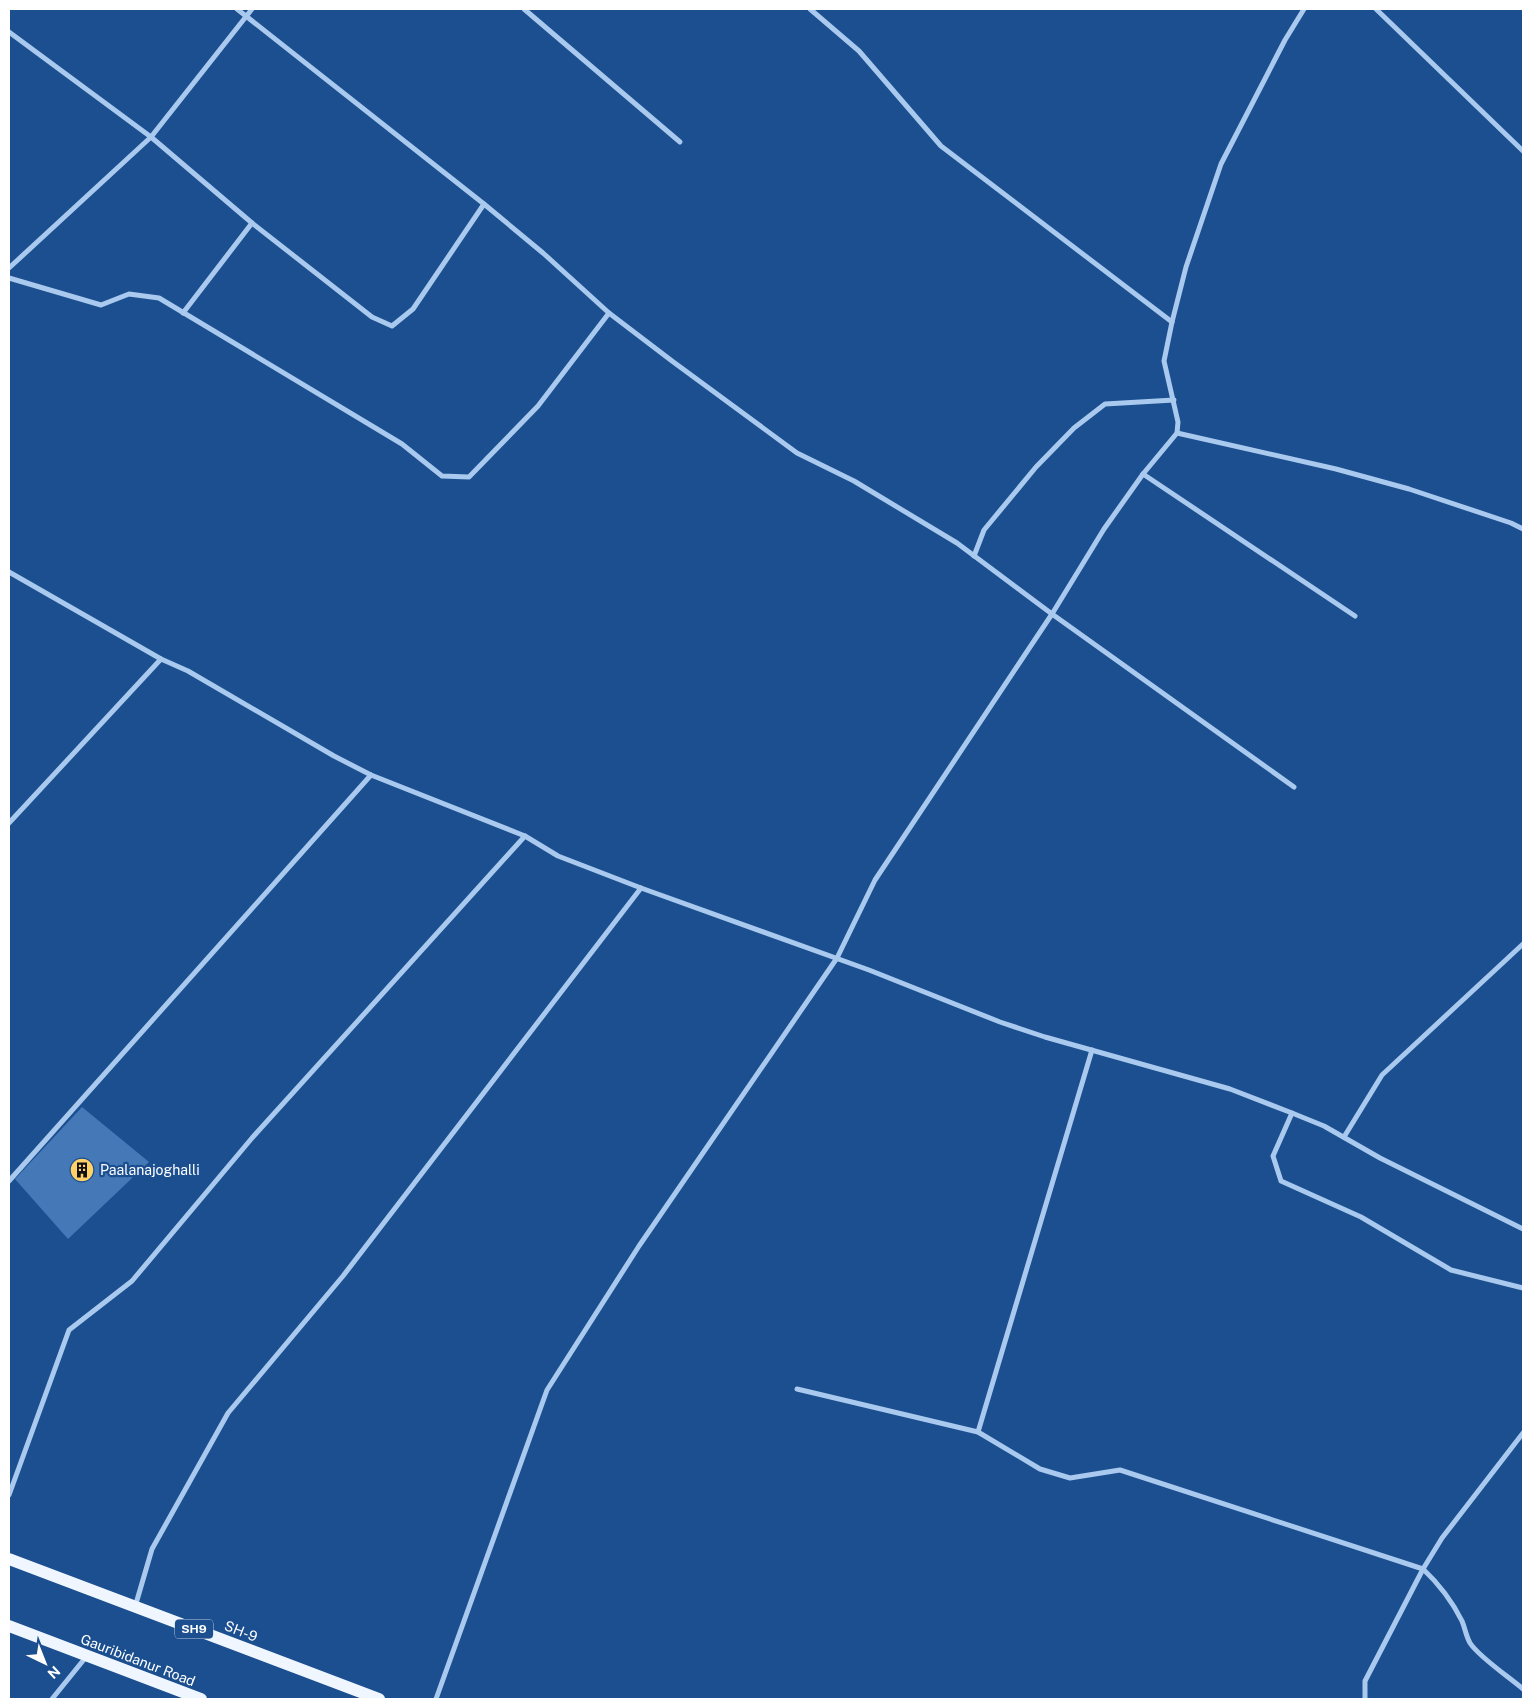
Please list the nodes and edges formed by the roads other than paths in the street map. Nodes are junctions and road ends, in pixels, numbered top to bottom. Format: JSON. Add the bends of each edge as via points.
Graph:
{"nodes":[{"id":1,"x":236,"y":9,"type":"edge"},
{"id":2,"x":252,"y":9,"type":"edge"},
{"id":3,"x":524,"y":9,"type":"edge"},
{"id":4,"x":810,"y":9,"type":"edge"},
{"id":5,"x":1304,"y":9,"type":"edge"},
{"id":6,"x":1376,"y":9,"type":"edge"},
{"id":7,"x":246,"y":16,"type":"junction"},
{"id":8,"x":9,"y":32,"type":"edge"},
{"id":9,"x":151,"y":137,"type":"junction"},
{"id":10,"x":680,"y":142,"type":"dead end"},
{"id":11,"x":1523,"y":151,"type":"edge"},
{"id":12,"x":484,"y":204,"type":"junction"},
{"id":13,"x":252,"y":222,"type":"junction"},
{"id":14,"x":9,"y":268,"type":"edge"},
{"id":15,"x":9,"y":278,"type":"edge"},
{"id":16,"x":183,"y":313,"type":"junction"},
{"id":17,"x":610,"y":313,"type":"junction"},
{"id":18,"x":1172,"y":322,"type":"junction"},
{"id":19,"x":1174,"y":400,"type":"junction"},
{"id":20,"x":1177,"y":432,"type":"junction"},
{"id":21,"x":1143,"y":474,"type":"junction"},
{"id":22,"x":1523,"y":529,"type":"edge"},
{"id":23,"x":974,"y":556,"type":"junction"},
{"id":24,"x":9,"y":572,"type":"edge"},
{"id":25,"x":1052,"y":614,"type":"junction"},
{"id":26,"x":1355,"y":616,"type":"dead end"},
{"id":27,"x":162,"y":659,"type":"junction"},
{"id":28,"x":371,"y":775,"type":"junction"},
{"id":29,"x":1294,"y":787,"type":"dead end"},
{"id":30,"x":9,"y":823,"type":"edge"},
{"id":31,"x":525,"y":836,"type":"junction"},
{"id":32,"x":641,"y":888,"type":"junction"},
{"id":33,"x":1523,"y":944,"type":"edge"},
{"id":34,"x":837,"y":958,"type":"junction"},
{"id":35,"x":1092,"y":1050,"type":"junction"},
{"id":36,"x":1292,"y":1113,"type":"junction"},
{"id":37,"x":1344,"y":1137,"type":"junction"},
{"id":38,"x":9,"y":1181,"type":"edge"},
{"id":39,"x":1523,"y":1229,"type":"edge"},
{"id":40,"x":1523,"y":1288,"type":"edge"},
{"id":41,"x":797,"y":1389,"type":"dead end"},
{"id":42,"x":978,"y":1432,"type":"junction"},
{"id":43,"x":1523,"y":1433,"type":"edge"},
{"id":44,"x":9,"y":1494,"type":"edge"},
{"id":45,"x":9,"y":1559,"type":"edge"},
{"id":46,"x":1422,"y":1569,"type":"junction"},
{"id":47,"x":136,"y":1607,"type":"junction"},
{"id":48,"x":9,"y":1626,"type":"edge"},
{"id":49,"x":86,"y":1657,"type":"junction"},
{"id":50,"x":1523,"y":1689,"type":"edge"},
{"id":51,"x":52,"y":1699,"type":"edge"},
{"id":52,"x":201,"y":1699,"type":"edge"},
{"id":53,"x":379,"y":1699,"type":"edge"},
{"id":54,"x":436,"y":1699,"type":"edge"},
{"id":55,"x":1365,"y":1699,"type":"edge"}],
"edges":[{"from":1,"to":7,"type":"street"},
{"from":2,"to":7,"type":"street"},
{"from":3,"to":10,"type":"street"},
{"from":4,"to":18,"type":"street","via":[[859,52],[940,146]]},
{"from":5,"to":18,"type":"street","via":[[1221,164],[1186,267]]},
{"from":6,"to":11,"type":"street"},
{"from":7,"to":9,"type":"street"},
{"from":7,"to":12,"type":"street"},
{"from":8,"to":9,"type":"street"},
{"from":9,"to":13,"type":"street"},
{"from":9,"to":14,"type":"street"},
{"from":12,"to":13,"type":"street","via":[[413,309],[392,326],[372,317]]},
{"from":12,"to":17,"type":"street"},
{"from":13,"to":16,"type":"street"},
{"from":15,"to":16,"type":"street","via":[[101,305],[129,294],[158,298]]},
{"from":16,"to":17,"type":"street","via":[[402,444],[442,476],[469,476],[538,406]]},
{"from":17,"to":23,"type":"street","via":[[797,453],[854,481]]},
{"from":18,"to":19,"type":"street","via":[[1164,361]]},
{"from":19,"to":20,"type":"street"},
{"from":19,"to":23,"type":"street","via":[[1105,404],[1074,428],[1036,467],[984,530]]},
{"from":20,"to":21,"type":"street"},
{"from":20,"to":22,"type":"street","via":[[1336,469]]},
{"from":21,"to":25,"type":"street","via":[[1104,529]]},
{"from":21,"to":26,"type":"street"},
{"from":23,"to":25,"type":"street"},
{"from":24,"to":27,"type":"street"},
{"from":25,"to":29,"type":"street"},
{"from":25,"to":34,"type":"street","via":[[874,880]]},
{"from":27,"to":28,"type":"street"},
{"from":27,"to":30,"type":"street"},
{"from":28,"to":31,"type":"street"},
{"from":28,"to":38,"type":"street"},
{"from":31,"to":32,"type":"street","via":[[558,856]]},
{"from":31,"to":44,"type":"street","via":[[252,1138],[132,1281],[69,1330]]},
{"from":32,"to":34,"type":"street"},
{"from":32,"to":47,"type":"street","via":[[343,1276],[228,1413],[152,1549]]},
{"from":33,"to":37,"type":"street","via":[[1382,1075]]},
{"from":34,"to":35,"type":"street","via":[[1000,1022]]},
{"from":34,"to":54,"type":"street","via":[[639,1246],[546,1390]]},
{"from":35,"to":36,"type":"street","via":[[1230,1089]]},
{"from":35,"to":42,"type":"street"},
{"from":36,"to":37,"type":"street"},
{"from":36,"to":40,"type":"street","via":[[1273,1156],[1281,1181],[1361,1217],[1450,1270]]},
{"from":37,"to":39,"type":"street"},
{"from":41,"to":42,"type":"street"},
{"from":42,"to":46,"type":"street","via":[[1040,1469],[1062,1476],[1070,1478],[1120,1470]]},
{"from":43,"to":46,"type":"street"},
{"from":45,"to":47,"type":"main road","name":"SH-9","number":"SH9"},
{"from":46,"to":50,"type":"street","via":[[1438,1583],[1451,1602],[1471,1644]]},
{"from":46,"to":55,"type":"street","via":[[1365,1681]]},
{"from":47,"to":53,"type":"main road","name":"SH-9","number":"SH9"},
{"from":48,"to":49,"type":"main road","name":"Gauribidanur Road"},
{"from":49,"to":51,"type":"street"},
{"from":49,"to":52,"type":"main road","name":"Gauribidanur Road"}]}
